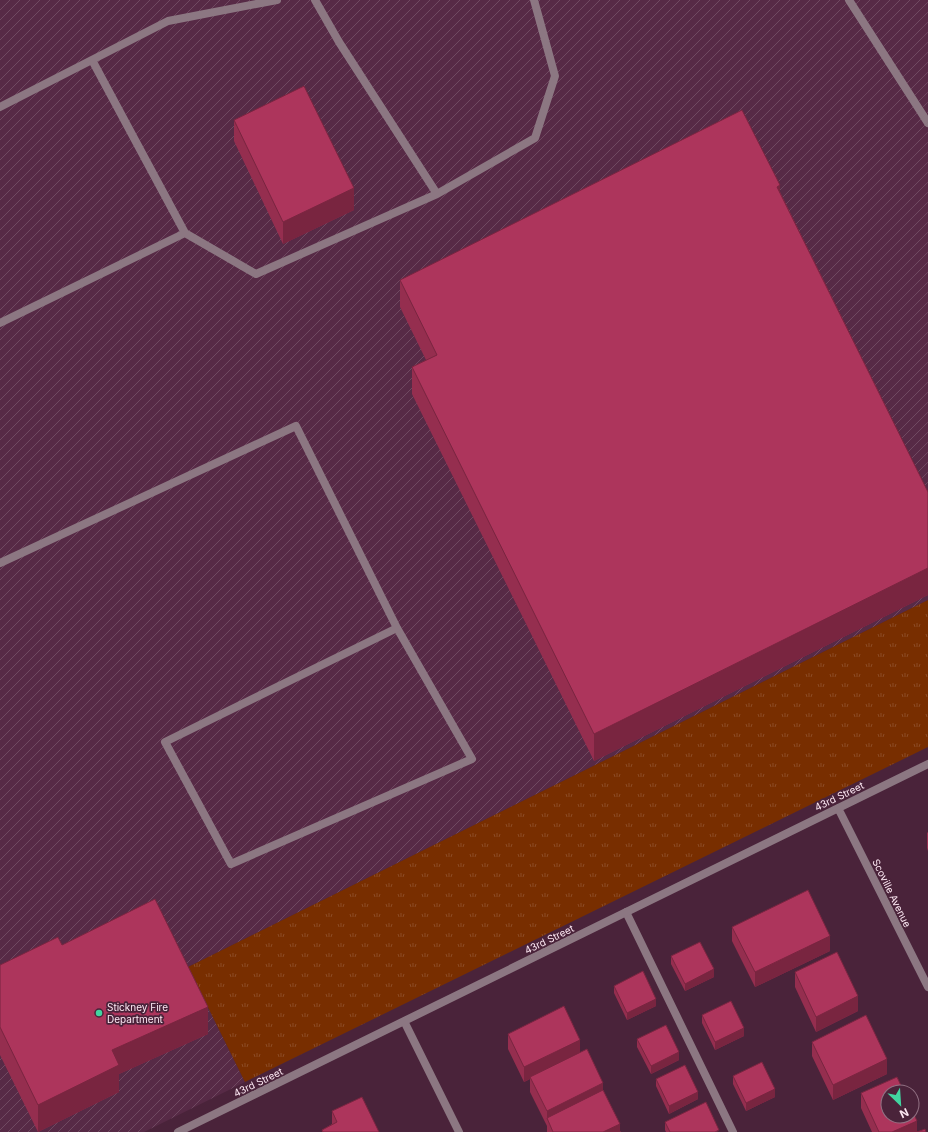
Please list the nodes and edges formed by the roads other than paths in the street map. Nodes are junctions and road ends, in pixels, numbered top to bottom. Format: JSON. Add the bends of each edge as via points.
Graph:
{"nodes":[{"id":1,"x":277,"y":0,"type":"edge"},
{"id":2,"x":315,"y":0,"type":"edge"},
{"id":3,"x":534,"y":0,"type":"edge"},
{"id":4,"x":849,"y":0,"type":"edge"},
{"id":5,"x":92,"y":60,"type":"junction"},
{"id":6,"x":0,"y":107,"type":"edge"},
{"id":7,"x":928,"y":123,"type":"edge"},
{"id":8,"x":437,"y":194,"type":"junction"},
{"id":9,"x":185,"y":233,"type":"junction"},
{"id":10,"x":0,"y":323,"type":"edge"},
{"id":11,"x":0,"y":563,"type":"edge"},
{"id":12,"x":397,"y":628,"type":"junction"},
{"id":13,"x":928,"y":764,"type":"edge"},
{"id":14,"x":838,"y":808,"type":"junction"},
{"id":15,"x":626,"y":912,"type":"junction"},
{"id":16,"x":928,"y":987,"type":"edge"},
{"id":17,"x":404,"y":1021,"type":"junction"},
{"id":18,"x":193,"y":1129,"type":"edge"},
{"id":19,"x":178,"y":1132,"type":"edge"},
{"id":20,"x":459,"y":1132,"type":"edge"},
{"id":21,"x":733,"y":1132,"type":"edge"}],
"edges":[{"from":1,"to":5,"type":"street","via":[[168,21]]},
{"from":2,"to":8,"type":"street","via":[[339,42]]},
{"from":3,"to":8,"type":"street","via":[[555,76],[535,138]]},
{"from":4,"to":7,"type":"street"},
{"from":5,"to":6,"type":"street"},
{"from":5,"to":9,"type":"street"},
{"from":8,"to":9,"type":"street","via":[[256,274]]},
{"from":9,"to":10,"type":"street"},
{"from":11,"to":12,"type":"street","via":[[296,426]]},
{"from":12,"to":12,"type":"street","via":[[165,742],[231,864],[472,759]]},
{"from":13,"to":14,"type":"street","name":"43rd Street"},
{"from":14,"to":15,"type":"street","name":"43rd Street"},
{"from":14,"to":16,"type":"street","name":"Scoville Avenue"},
{"from":15,"to":17,"type":"street","name":"43rd Street"},
{"from":15,"to":21,"type":"street"},
{"from":17,"to":18,"type":"street","name":"43rd Street"},
{"from":17,"to":20,"type":"street"},
{"from":18,"to":19,"type":"street","name":"43rd Street"}]}
